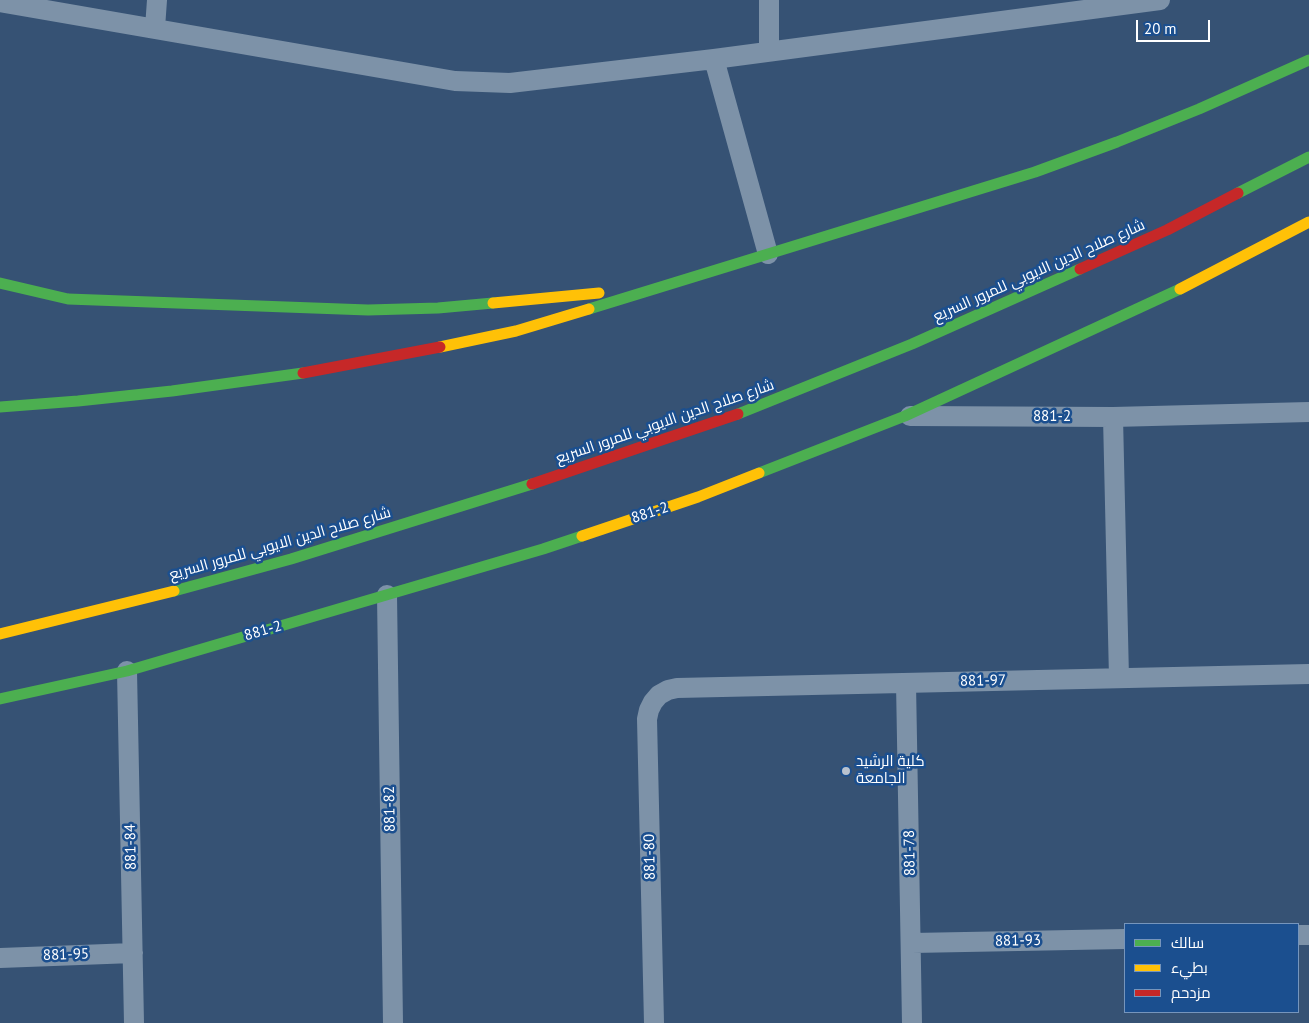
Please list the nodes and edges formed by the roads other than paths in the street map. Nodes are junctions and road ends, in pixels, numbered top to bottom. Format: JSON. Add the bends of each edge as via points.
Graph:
{"nodes":[{"id":1,"x":157,"y":0,"type":"edge"},
{"id":2,"x":769,"y":0,"type":"edge"},
{"id":3,"x":1160,"y":0,"type":"edge"},
{"id":4,"x":0,"y":2,"type":"edge"},
{"id":5,"x":155,"y":28,"type":"junction"},
{"id":6,"x":769,"y":51,"type":"junction"},
{"id":7,"x":714,"y":59,"type":"junction"},
{"id":8,"x":1309,"y":60,"type":"edge"},
{"id":9,"x":1309,"y":156,"type":"edge"},
{"id":10,"x":1309,"y":222,"type":"edge"},
{"id":11,"x":768,"y":254,"type":"junction"},
{"id":12,"x":0,"y":283,"type":"edge"},
{"id":13,"x":658,"y":288,"type":"junction"},
{"id":14,"x":0,"y":408,"type":"edge"},
{"id":15,"x":1309,"y":412,"type":"edge"},
{"id":16,"x":905,"y":416,"type":"junction"},
{"id":17,"x":1113,"y":417,"type":"junction"},
{"id":18,"x":387,"y":595,"type":"junction"},
{"id":19,"x":0,"y":634,"type":"edge"},
{"id":20,"x":127,"y":671,"type":"junction"},
{"id":21,"x":1309,"y":674,"type":"edge"},
{"id":22,"x":1119,"y":678,"type":"junction"},
{"id":23,"x":906,"y":683,"type":"junction"},
{"id":24,"x":660,"y":695,"type":"joint"},
{"id":25,"x":0,"y":699,"type":"edge"},
{"id":26,"x":1124,"y":939,"type":"edge"},
{"id":27,"x":912,"y":943,"type":"junction"},
{"id":28,"x":133,"y":953,"type":"junction"},
{"id":29,"x":0,"y":958,"type":"edge"},
{"id":30,"x":134,"y":1023,"type":"edge"},
{"id":31,"x":393,"y":1023,"type":"edge"},
{"id":32,"x":654,"y":1023,"type":"edge"},
{"id":33,"x":912,"y":1023,"type":"edge"}],
"edges":[{"from":1,"to":5,"type":"street"},
{"from":2,"to":6,"type":"street"},
{"from":3,"to":6,"type":"street"},
{"from":4,"to":5,"type":"street"},
{"from":5,"to":7,"type":"street","via":[[455,81],[482,83],[510,83]]},
{"from":6,"to":7,"type":"street"},
{"from":7,"to":11,"type":"street"},
{"from":8,"to":11,"type":"main road","via":[[1199,109],[1035,172]]},
{"from":9,"to":19,"type":"main road","name":"شارع صلاح الدين الايوبي للمرور السريع","via":[[1167,230],[1080,270],[912,344],[747,411],[579,469],[291,559]]},
{"from":10,"to":16,"type":"main road","via":[[1186,286]]},
{"from":11,"to":13,"type":"main road"},
{"from":12,"to":13,"type":"main road","via":[[68,299],[368,310],[438,308]]},
{"from":13,"to":14,"type":"main road","via":[[516,331],[359,363],[172,391]]},
{"from":15,"to":17,"type":"street","name":"881-2"},
{"from":16,"to":17,"type":"street","name":"881-2"},
{"from":16,"to":18,"type":"main road","name":"881-2","via":[[698,497],[543,549]]},
{"from":17,"to":22,"type":"street"},
{"from":18,"to":20,"type":"main road","name":"881-2"},
{"from":18,"to":31,"type":"street","name":"881-82"},
{"from":20,"to":25,"type":"main road","name":"881-2"},
{"from":20,"to":28,"type":"street","name":"881-84"},
{"from":21,"to":22,"type":"street","name":"881-97"},
{"from":22,"to":23,"type":"street","name":"881-97"},
{"from":23,"to":24,"type":"street","name":"881-97","via":[[677,688]]},
{"from":23,"to":27,"type":"street","name":"881-78"},
{"from":24,"to":32,"type":"street","name":"881-80","via":[[649,710],[648,719]]},
{"from":26,"to":27,"type":"street","name":"881-93"},
{"from":27,"to":33,"type":"street","name":"881-78"},
{"from":28,"to":29,"type":"street","name":"881-95"},
{"from":28,"to":30,"type":"street","name":"881-84"}]}
